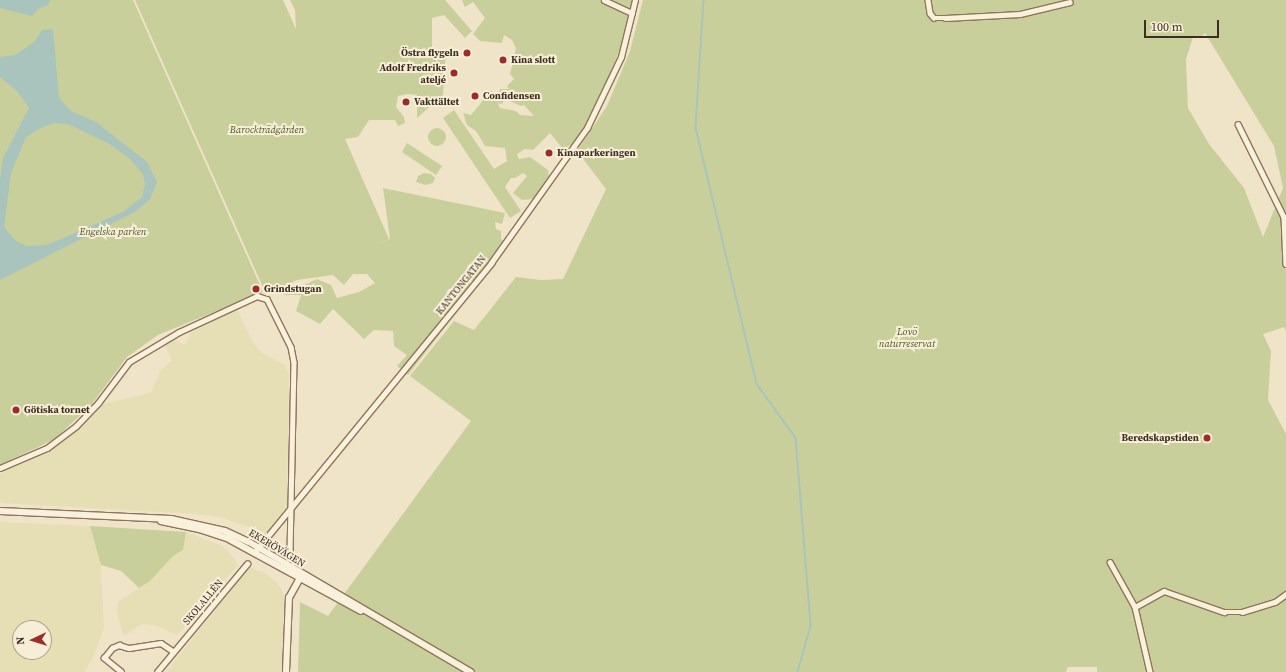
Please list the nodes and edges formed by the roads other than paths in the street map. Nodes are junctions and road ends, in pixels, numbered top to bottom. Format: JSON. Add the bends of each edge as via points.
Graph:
{"nodes":[{"id":1,"x":604,"y":0,"type":"edge"},
{"id":2,"x":635,"y":0,"type":"edge"},
{"id":3,"x":928,"y":0,"type":"edge"},
{"id":4,"x":1070,"y":2,"type":"dead end"},
{"id":5,"x":632,"y":13,"type":"junction"},
{"id":6,"x":1238,"y":124,"type":"dead end"},
{"id":7,"x":1286,"y":264,"type":"edge"},
{"id":8,"x":0,"y":468,"type":"edge"},
{"id":9,"x":290,"y":507,"type":"junction"},
{"id":10,"x":0,"y":511,"type":"edge"},
{"id":11,"x":256,"y":551,"type":"junction"},
{"id":12,"x":290,"y":553,"type":"dead end"},
{"id":13,"x":1110,"y":562,"type":"dead end"},
{"id":14,"x":246,"y":564,"type":"dead end"},
{"id":15,"x":301,"y":577,"type":"junction"},
{"id":16,"x":1285,"y":595,"type":"edge"},
{"id":17,"x":1135,"y":607,"type":"junction"},
{"id":18,"x":173,"y":651,"type":"junction"},
{"id":19,"x":121,"y":672,"type":"edge"},
{"id":20,"x":157,"y":672,"type":"edge"},
{"id":21,"x":286,"y":672,"type":"edge"},
{"id":22,"x":471,"y":672,"type":"edge"},
{"id":23,"x":1150,"y":672,"type":"edge"}],
"edges":[{"from":1,"to":5,"type":"street"},
{"from":2,"to":5,"type":"street","name":"KANTONGATAN"},
{"from":3,"to":4,"type":"street","via":[[930,13],[934,18],[1020,14]]},
{"from":5,"to":9,"type":"street","name":"KANTONGATAN","via":[[621,57],[587,128],[491,263]]},
{"from":6,"to":7,"type":"street","via":[[1284,217]]},
{"from":8,"to":9,"type":"street","via":[[47,448],[76,426],[98,403],[129,362],[179,332],[256,296],[267,299],[291,347],[294,362]]},
{"from":9,"to":11,"type":"street","name":"KANTONGATAN"},
{"from":9,"to":12,"type":"street"},
{"from":10,"to":11,"type":"main road","name":"EKERÖVÄGEN","via":[[150,519],[223,537]]},
{"from":11,"to":15,"type":"main road","name":"EKERÖVÄGEN"},
{"from":13,"to":17,"type":"street"},
{"from":14,"to":18,"type":"street","name":"SKOLALLÉN"},
{"from":15,"to":21,"type":"street","via":[[289,598]]},
{"from":15,"to":22,"type":"main road","name":"EKERÖVÄGEN"},
{"from":16,"to":17,"type":"street","via":[[1275,602],[1256,608],[1224,612],[1160,592]]},
{"from":17,"to":23,"type":"street"},
{"from":18,"to":19,"type":"street","via":[[161,643],[129,648],[119,645],[112,648],[104,658]]},
{"from":18,"to":20,"type":"street","name":"SKOLALLÉN"}]}
